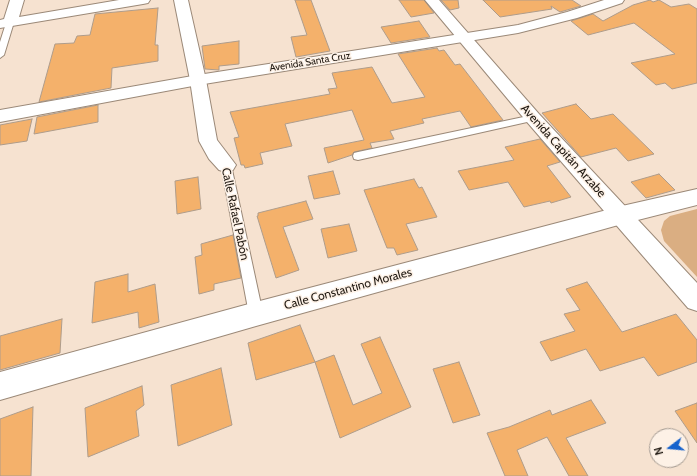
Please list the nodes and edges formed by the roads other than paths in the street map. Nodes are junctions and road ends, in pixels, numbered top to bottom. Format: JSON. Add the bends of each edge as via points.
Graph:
{"nodes":[{"id":1,"x":17,"y":0,"type":"edge"},
{"id":2,"x":143,"y":0,"type":"edge"},
{"id":3,"x":182,"y":0,"type":"edge"},
{"id":4,"x":432,"y":0,"type":"edge"},
{"id":5,"x":617,"y":0,"type":"edge"},
{"id":6,"x":5,"y":23,"type":"edge"},
{"id":7,"x":464,"y":37,"type":"junction"},
{"id":8,"x":0,"y":55,"type":"edge"},
{"id":9,"x":198,"y":80,"type":"junction"},
{"id":10,"x":0,"y":116,"type":"edge"},
{"id":11,"x":533,"y":118,"type":"junction"},
{"id":12,"x":358,"y":156,"type":"dead end"},
{"id":13,"x":226,"y":165,"type":"joint"},
{"id":14,"x":697,"y":197,"type":"edge"},
{"id":15,"x":622,"y":215,"type":"junction"},
{"id":16,"x":697,"y":300,"type":"edge"},
{"id":17,"x":256,"y":314,"type":"junction"},
{"id":18,"x":0,"y":386,"type":"edge"}],
"edges":[{"from":1,"to":6,"type":"main road"},
{"from":2,"to":6,"type":"main road"},
{"from":3,"to":9,"type":"main road","name":"Calle Rafael Pabón"},
{"from":4,"to":7,"type":"main road","name":"Avenida Capitán Arzabe"},
{"from":5,"to":7,"type":"main road","name":"Avenida Santa Cruz","via":[[572,15]]},
{"from":6,"to":8,"type":"lane"},
{"from":7,"to":9,"type":"main road","name":"Avenida Santa Cruz"},
{"from":7,"to":11,"type":"main road","name":"Avenida Capitán Arzabe"},
{"from":9,"to":10,"type":"main road","name":"Avenida Santa Cruz"},
{"from":9,"to":13,"type":"main road","name":"Calle Rafael Pabón","via":[[208,141]]},
{"from":11,"to":12,"type":"lane"},
{"from":11,"to":15,"type":"main road","name":"Avenida Capitán Arzabe"},
{"from":13,"to":17,"type":"lane","name":"Calle Rafael Pabón"},
{"from":14,"to":15,"type":"main road","name":"Calle Constantino Morales"},
{"from":15,"to":16,"type":"main road","name":"Avenida Capitán Arzabe"},
{"from":15,"to":17,"type":"main road","name":"Calle Constantino Morales"},
{"from":17,"to":18,"type":"main road","name":"Calle Constantino Morales"}]}
